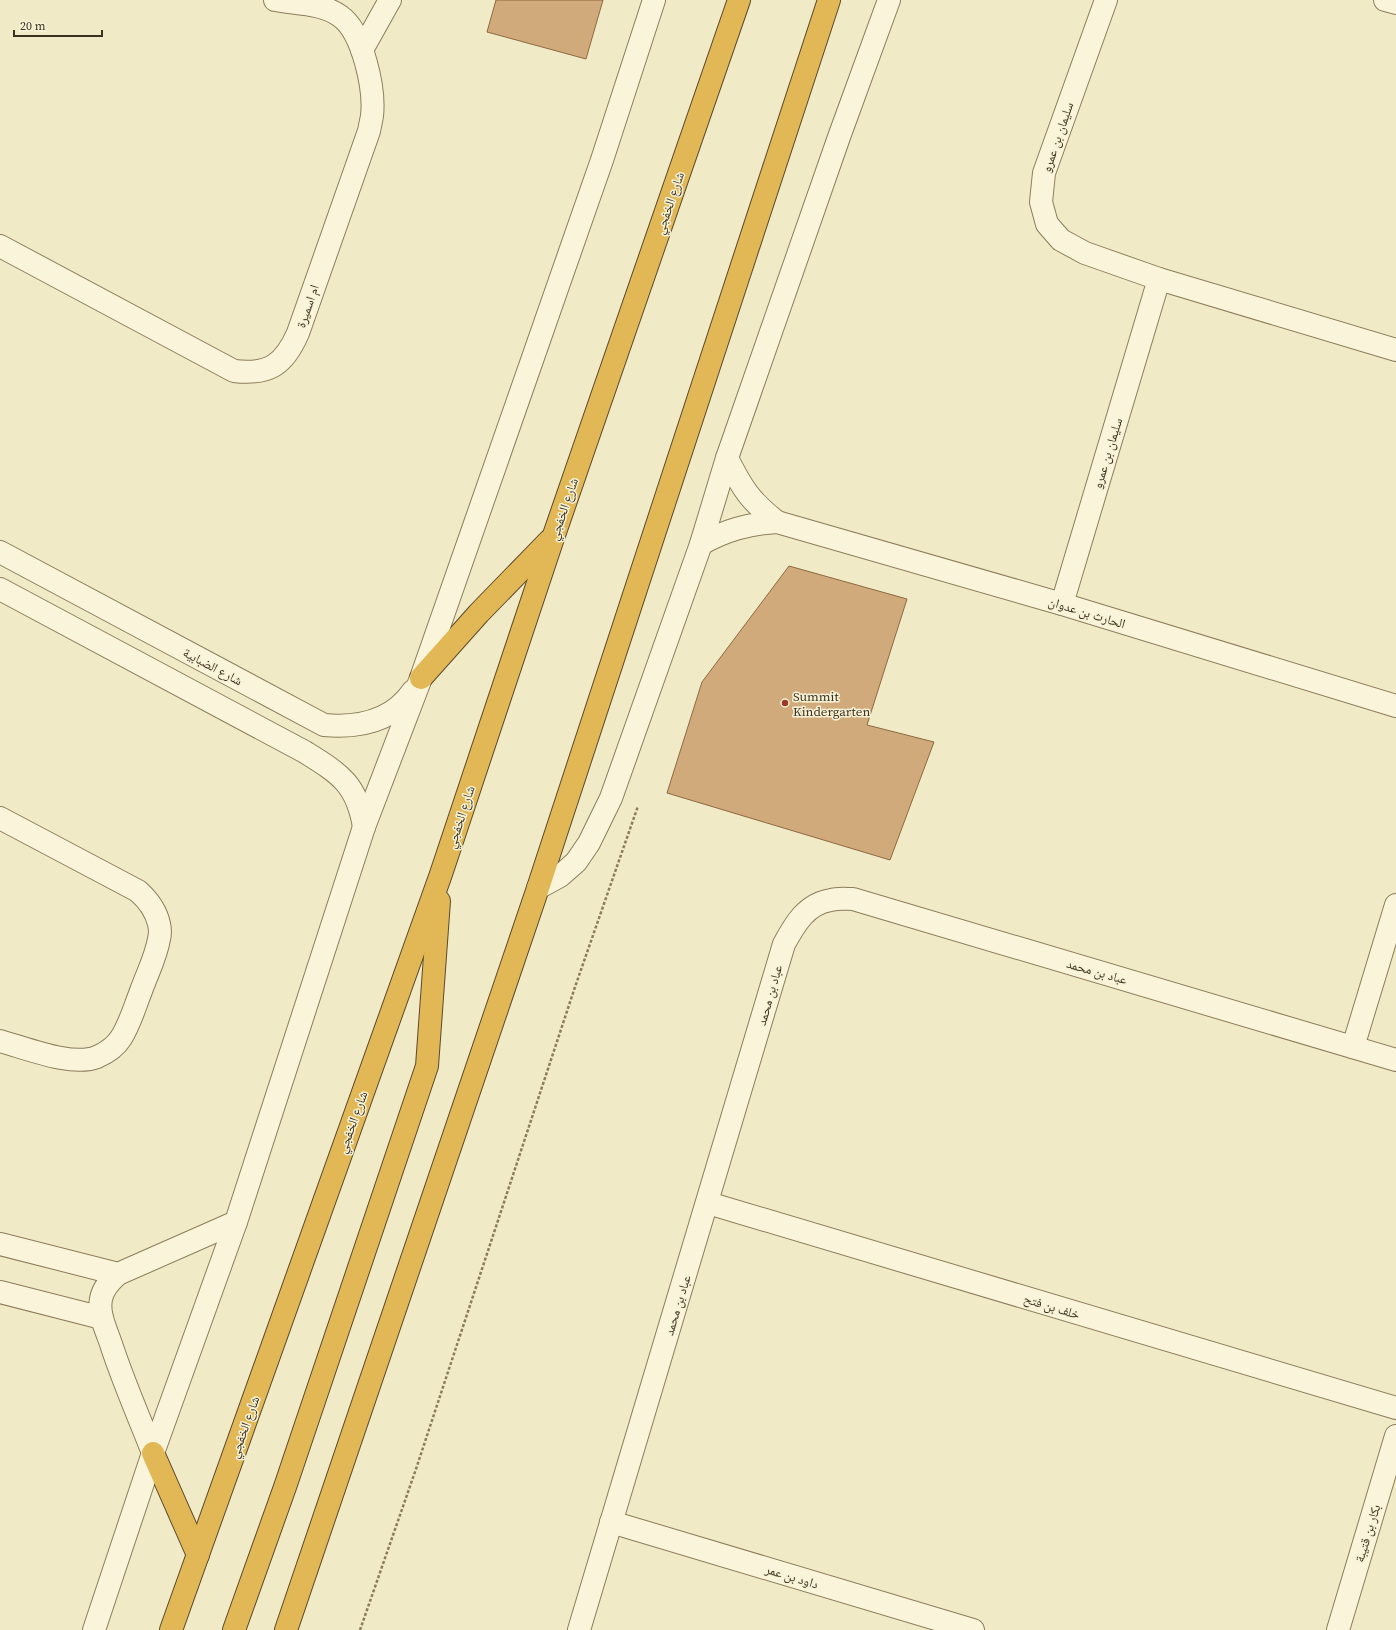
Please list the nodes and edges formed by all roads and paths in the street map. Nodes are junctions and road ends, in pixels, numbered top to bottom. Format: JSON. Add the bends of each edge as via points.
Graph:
{"nodes":[{"id":1,"x":275,"y":0,"type":"edge"},
{"id":2,"x":390,"y":0,"type":"edge"},
{"id":3,"x":654,"y":0,"type":"edge"},
{"id":4,"x":739,"y":0,"type":"edge"},
{"id":5,"x":829,"y":0,"type":"edge"},
{"id":6,"x":889,"y":0,"type":"edge"},
{"id":7,"x":1106,"y":0,"type":"edge"},
{"id":8,"x":1385,"y":0,"type":"edge"},
{"id":9,"x":1396,"y":3,"type":"edge"},
{"id":10,"x":362,"y":50,"type":"junction"},
{"id":11,"x":0,"y":246,"type":"edge"},
{"id":12,"x":1159,"y":279,"type":"junction"},
{"id":13,"x":1396,"y":350,"type":"edge"},
{"id":14,"x":727,"y":458,"type":"junction"},
{"id":15,"x":777,"y":522,"type":"junction"},
{"id":16,"x":553,"y":538,"type":"junction"},
{"id":17,"x":701,"y":544,"type":"junction"},
{"id":18,"x":0,"y":552,"type":"edge"},
{"id":19,"x":0,"y":589,"type":"edge"},
{"id":20,"x":1062,"y":604,"type":"junction"},
{"id":21,"x":421,"y":678,"type":"junction"},
{"id":22,"x":1396,"y":706,"type":"edge"},
{"id":23,"x":640,"y":801,"type":"dead end"},
{"id":24,"x":0,"y":818,"type":"edge"},
{"id":25,"x":364,"y":827,"type":"junction"},
{"id":26,"x":441,"y":874,"type":"junction"},
{"id":27,"x":538,"y":888,"type":"junction"},
{"id":28,"x":1396,"y":905,"type":"edge"},
{"id":29,"x":0,"y":1041,"type":"edge"},
{"id":30,"x":1353,"y":1047,"type":"junction"},
{"id":31,"x":1396,"y":1060,"type":"edge"},
{"id":32,"x":708,"y":1203,"type":"junction"},
{"id":33,"x":236,"y":1222,"type":"junction"},
{"id":34,"x":0,"y":1244,"type":"edge"},
{"id":35,"x":118,"y":1274,"type":"junction"},
{"id":36,"x":0,"y":1292,"type":"edge"},
{"id":37,"x":102,"y":1318,"type":"junction"},
{"id":38,"x":1396,"y":1408,"type":"edge"},
{"id":39,"x":1396,"y":1436,"type":"edge"},
{"id":40,"x":153,"y":1453,"type":"junction"},
{"id":41,"x":611,"y":1522,"type":"junction"},
{"id":42,"x":198,"y":1555,"type":"junction"},
{"id":43,"x":94,"y":1630,"type":"edge"},
{"id":44,"x":171,"y":1630,"type":"edge"},
{"id":45,"x":234,"y":1630,"type":"edge"},
{"id":46,"x":286,"y":1630,"type":"edge"},
{"id":47,"x":360,"y":1630,"type":"edge"},
{"id":48,"x":579,"y":1630,"type":"edge"},
{"id":49,"x":973,"y":1630,"type":"edge"},
{"id":50,"x":1338,"y":1630,"type":"edge"}],
"edges":[{"from":1,"to":10,"type":"street","name":"ام اسميرة","via":[[328,10],[341,16],[354,31]]},
{"from":2,"to":10,"type":"street"},
{"from":3,"to":21,"type":"street","via":[[602,160]]},
{"from":4,"to":16,"type":"highway","name":"شارع الخفجي"},
{"from":5,"to":27,"type":"highway"},
{"from":6,"to":14,"type":"street"},
{"from":7,"to":12,"type":"street","name":"سليمان بن عمرو","via":[[1044,173],[1040,202],[1047,224],[1060,240],[1085,253]]},
{"from":8,"to":9,"type":"street"},
{"from":10,"to":11,"type":"street","name":"ام اسميرة","via":[[372,94],[369,131],[291,349],[281,361],[267,370],[251,373],[234,372]]},
{"from":12,"to":13,"type":"street","name":"سليمان بن عمرو"},
{"from":12,"to":20,"type":"street","name":"سليمان بن عمرو"},
{"from":14,"to":15,"type":"street","name":"الحارث بن عدوان","via":[[749,497]]},
{"from":14,"to":17,"type":"street"},
{"from":15,"to":17,"type":"street","name":"الحارث بن عدوان","via":[[737,528],[718,534]]},
{"from":15,"to":20,"type":"street","name":"الحارث بن عدوان"},
{"from":16,"to":21,"type":"highway","via":[[479,613]]},
{"from":16,"to":26,"type":"highway","name":"شارع الخفجي"},
{"from":17,"to":27,"type":"street","via":[[611,798],[589,843],[576,862],[560,876]]},
{"from":18,"to":21,"type":"street","name":"شارع الضبابية","via":[[324,725],[362,725],[380,718],[397,708]]},
{"from":19,"to":25,"type":"street","via":[[305,752],[330,768],[352,791],[358,802]]},
{"from":20,"to":22,"type":"street","name":"الحارث بن عدوان"},
{"from":21,"to":25,"type":"street"},
{"from":23,"to":47,"type":"path","via":[[575,987],[416,1469]]},
{"from":24,"to":29,"type":"street","via":[[138,891],[148,900],[155,912],[159,938],[128,1026],[121,1039],[111,1049],[98,1057],[69,1060]]},
{"from":25,"to":33,"type":"street"},
{"from":26,"to":42,"type":"highway","name":"شارع الخفجي"},
{"from":26,"to":45,"type":"highway","via":[[427,1066],[288,1479]]},
{"from":27,"to":46,"type":"highway"},
{"from":28,"to":30,"type":"street"},
{"from":30,"to":31,"type":"street","name":"عباد بن محمد"},
{"from":30,"to":32,"type":"street","name":"عباد بن محمد","via":[[853,899],[831,900],[814,906],[797,921],[784,944]]},
{"from":32,"to":38,"type":"street","name":"خلف بن فتح"},
{"from":32,"to":41,"type":"street","name":"عباد بن محمد"},
{"from":33,"to":35,"type":"street"},
{"from":33,"to":40,"type":"street"},
{"from":34,"to":35,"type":"street"},
{"from":35,"to":37,"type":"street","via":[[104,1289],[100,1308]]},
{"from":36,"to":37,"type":"street"},
{"from":37,"to":40,"type":"street"},
{"from":39,"to":50,"type":"street","name":"بكار بن قتيبة"},
{"from":40,"to":42,"type":"highway"},
{"from":40,"to":43,"type":"street"},
{"from":41,"to":48,"type":"street","name":"عباد بن محمد"},
{"from":41,"to":49,"type":"street","name":"داود بن عمر"},
{"from":42,"to":44,"type":"highway","name":"شارع الخفجي"}]}
